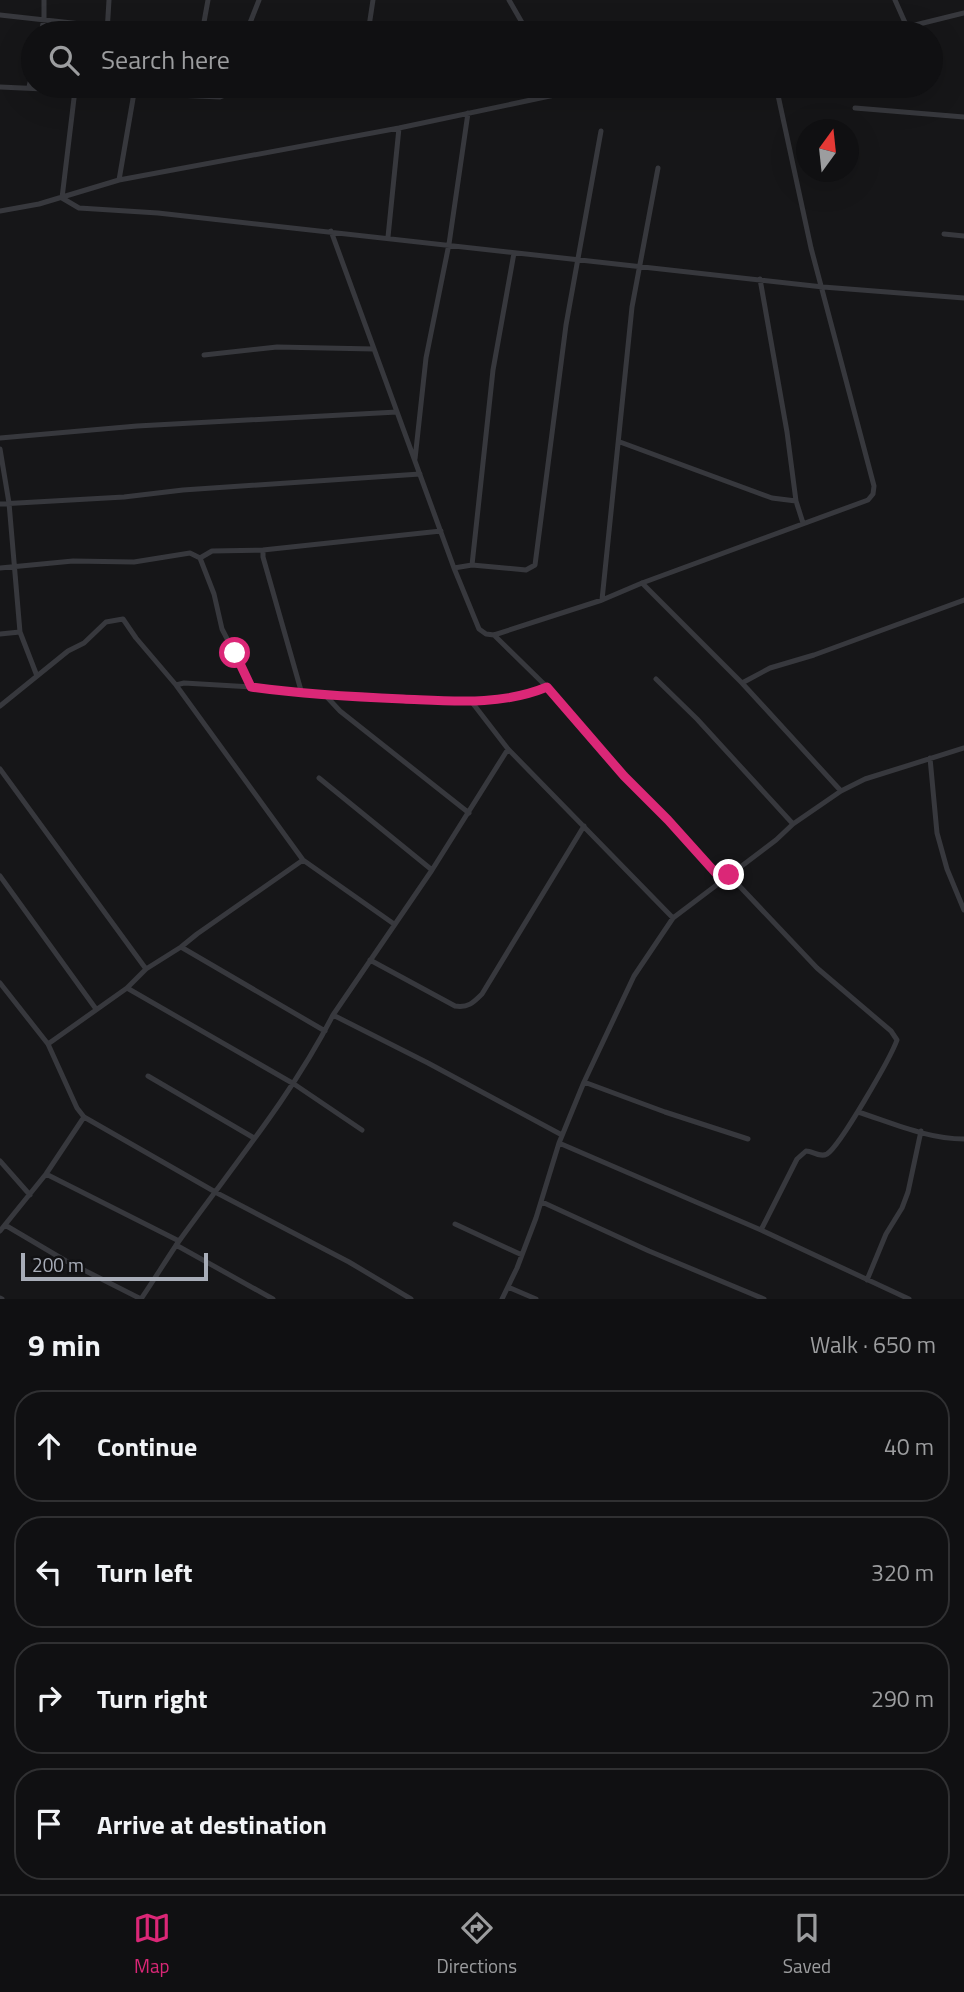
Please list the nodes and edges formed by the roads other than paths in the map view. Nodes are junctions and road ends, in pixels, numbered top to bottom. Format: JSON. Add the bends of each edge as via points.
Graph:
{"nodes":[{"id":1,"x":44,"y":0,"type":"edge"},
{"id":2,"x":109,"y":0,"type":"edge"},
{"id":3,"x":208,"y":0,"type":"edge"},
{"id":4,"x":259,"y":0,"type":"edge"},
{"id":5,"x":373,"y":0,"type":"edge"},
{"id":6,"x":509,"y":0,"type":"edge"},
{"id":7,"x":895,"y":0,"type":"edge"},
{"id":8,"x":964,"y":13,"type":"edge"},
{"id":9,"x":0,"y":15,"type":"edge"},
{"id":10,"x":44,"y":19,"type":"junction"},
{"id":11,"x":56,"y":21,"type":"edge"},
{"id":12,"x":108,"y":21,"type":"edge"},
{"id":13,"x":204,"y":21,"type":"edge"},
{"id":14,"x":251,"y":21,"type":"edge"},
{"id":15,"x":370,"y":21,"type":"edge"},
{"id":16,"x":521,"y":21,"type":"edge"},
{"id":17,"x":904,"y":21,"type":"edge"},
{"id":18,"x":931,"y":21,"type":"edge"},
{"id":19,"x":0,"y":86,"type":"edge"},
{"id":20,"x":21,"y":87,"type":"edge"},
{"id":21,"x":74,"y":98,"type":"edge"},
{"id":22,"x":133,"y":98,"type":"edge"},
{"id":23,"x":539,"y":98,"type":"edge"},
{"id":24,"x":779,"y":98,"type":"edge"},
{"id":25,"x":855,"y":108,"type":"dead end"},
{"id":26,"x":468,"y":113,"type":"junction"},
{"id":27,"x":964,"y":117,"type":"edge"},
{"id":28,"x":398,"y":128,"type":"junction"},
{"id":29,"x":601,"y":131,"type":"dead end"},
{"id":30,"x":658,"y":168,"type":"dead end"},
{"id":31,"x":119,"y":180,"type":"junction"},
{"id":32,"x":62,"y":198,"type":"junction"},
{"id":33,"x":0,"y":211,"type":"edge"},
{"id":34,"x":331,"y":231,"type":"junction"},
{"id":35,"x":944,"y":234,"type":"dead end"},
{"id":36,"x":964,"y":236,"type":"edge"},
{"id":37,"x":388,"y":237,"type":"junction"},
{"id":38,"x":449,"y":244,"type":"junction"},
{"id":39,"x":514,"y":253,"type":"junction"},
{"id":40,"x":576,"y":259,"type":"junction"},
{"id":41,"x":640,"y":267,"type":"junction"},
{"id":42,"x":760,"y":279,"type":"junction"},
{"id":43,"x":823,"y":287,"type":"junction"},
{"id":44,"x":964,"y":298,"type":"edge"},
{"id":45,"x":374,"y":349,"type":"junction"},
{"id":46,"x":204,"y":355,"type":"dead end"},
{"id":47,"x":397,"y":412,"type":"junction"},
{"id":48,"x":0,"y":438,"type":"edge"},
{"id":49,"x":620,"y":442,"type":"junction"},
{"id":50,"x":0,"y":449,"type":"edge"},
{"id":51,"x":415,"y":460,"type":"junction"},
{"id":52,"x":420,"y":474,"type":"junction"},
{"id":53,"x":796,"y":501,"type":"junction"},
{"id":54,"x":9,"y":503,"type":"junction"},
{"id":55,"x":0,"y":504,"type":"edge"},
{"id":56,"x":803,"y":523,"type":"junction"},
{"id":57,"x":441,"y":531,"type":"junction"},
{"id":58,"x":263,"y":551,"type":"junction"},
{"id":59,"x":200,"y":558,"type":"junction"},
{"id":60,"x":472,"y":565,"type":"junction"},
{"id":61,"x":16,"y":566,"type":"junction"},
{"id":62,"x":0,"y":568,"type":"edge"},
{"id":63,"x":454,"y":568,"type":"junction"},
{"id":64,"x":642,"y":583,"type":"junction"},
{"id":65,"x":602,"y":600,"type":"junction"},
{"id":66,"x":964,"y":600,"type":"edge"},
{"id":67,"x":20,"y":632,"type":"junction"},
{"id":68,"x":0,"y":634,"type":"edge"},
{"id":69,"x":494,"y":635,"type":"junction"},
{"id":70,"x":37,"y":676,"type":"junction"},
{"id":71,"x":656,"y":679,"type":"dead end"},
{"id":72,"x":742,"y":683,"type":"junction"},
{"id":73,"x":176,"y":685,"type":"junction"},
{"id":74,"x":251,"y":687,"type":"junction"},
{"id":75,"x":547,"y":687,"type":"junction"},
{"id":76,"x":302,"y":694,"type":"junction"},
{"id":77,"x":326,"y":696,"type":"junction"},
{"id":78,"x":471,"y":701,"type":"junction"},
{"id":79,"x":0,"y":706,"type":"edge"},
{"id":80,"x":964,"y":748,"type":"edge"},
{"id":81,"x":508,"y":749,"type":"junction"},
{"id":82,"x":930,"y":758,"type":"junction"},
{"id":83,"x":0,"y":769,"type":"edge"},
{"id":84,"x":319,"y":778,"type":"dead end"},
{"id":85,"x":841,"y":791,"type":"junction"},
{"id":86,"x":469,"y":813,"type":"junction"},
{"id":87,"x":793,"y":824,"type":"junction"},
{"id":88,"x":584,"y":826,"type":"junction"},
{"id":89,"x":303,"y":860,"type":"junction"},
{"id":90,"x":432,"y":870,"type":"junction"},
{"id":91,"x":729,"y":875,"type":"junction"},
{"id":92,"x":0,"y":876,"type":"edge"},
{"id":93,"x":722,"y":880,"type":"junction"},
{"id":94,"x":8,"y":886,"type":"junction"},
{"id":95,"x":0,"y":893,"type":"edge"},
{"id":96,"x":964,"y":910,"type":"edge"},
{"id":97,"x":673,"y":918,"type":"junction"},
{"id":98,"x":394,"y":925,"type":"junction"},
{"id":99,"x":181,"y":947,"type":"junction"},
{"id":100,"x":370,"y":960,"type":"junction"},
{"id":101,"x":146,"y":969,"type":"junction"},
{"id":102,"x":0,"y":983,"type":"edge"},
{"id":103,"x":127,"y":988,"type":"junction"},
{"id":104,"x":96,"y":1009,"type":"junction"},
{"id":105,"x":333,"y":1015,"type":"junction"},
{"id":106,"x":325,"y":1031,"type":"junction"},
{"id":107,"x":48,"y":1044,"type":"junction"},
{"id":108,"x":148,"y":1076,"type":"dead end"},
{"id":109,"x":584,"y":1082,"type":"junction"},
{"id":110,"x":294,"y":1084,"type":"junction"},
{"id":111,"x":858,"y":1112,"type":"junction"},
{"id":112,"x":84,"y":1117,"type":"junction"},
{"id":113,"x":362,"y":1130,"type":"dead end"},
{"id":114,"x":920,"y":1131,"type":"junction"},
{"id":115,"x":562,"y":1135,"type":"junction"},
{"id":116,"x":254,"y":1139,"type":"junction"},
{"id":117,"x":748,"y":1139,"type":"dead end"},
{"id":118,"x":964,"y":1139,"type":"edge"},
{"id":119,"x":559,"y":1143,"type":"junction"},
{"id":120,"x":0,"y":1161,"type":"edge"},
{"id":121,"x":46,"y":1174,"type":"junction"},
{"id":122,"x":217,"y":1192,"type":"junction"},
{"id":123,"x":30,"y":1195,"type":"junction"},
{"id":124,"x":542,"y":1202,"type":"junction"},
{"id":125,"x":455,"y":1224,"type":"dead end"},
{"id":126,"x":5,"y":1225,"type":"junction"},
{"id":127,"x":761,"y":1230,"type":"junction"},
{"id":128,"x":0,"y":1231,"type":"edge"},
{"id":129,"x":178,"y":1243,"type":"junction"},
{"id":130,"x":522,"y":1255,"type":"junction"},
{"id":131,"x":867,"y":1280,"type":"junction"},
{"id":132,"x":508,"y":1287,"type":"junction"},
{"id":133,"x":141,"y":1299,"type":"edge"},
{"id":134,"x":273,"y":1299,"type":"edge"},
{"id":135,"x":411,"y":1299,"type":"edge"},
{"id":136,"x":502,"y":1299,"type":"edge"},
{"id":137,"x":536,"y":1299,"type":"edge"},
{"id":138,"x":764,"y":1299,"type":"edge"},
{"id":139,"x":909,"y":1299,"type":"edge"}],
"edges":[{"from":1,"to":10,"type":"street"},
{"from":2,"to":12,"type":"street"},
{"from":3,"to":13,"type":"street"},
{"from":4,"to":14,"type":"street"},
{"from":5,"to":15,"type":"street"},
{"from":6,"to":16,"type":"street"},
{"from":7,"to":17,"type":"street"},
{"from":8,"to":18,"type":"street"},
{"from":9,"to":10,"type":"street"},
{"from":10,"to":11,"type":"street"},
{"from":19,"to":20,"type":"street"},
{"from":21,"to":32,"type":"street"},
{"from":22,"to":31,"type":"street"},
{"from":23,"to":26,"type":"street"},
{"from":24,"to":43,"type":"street"},
{"from":25,"to":27,"type":"street"},
{"from":26,"to":28,"type":"street"},
{"from":26,"to":38,"type":"street"},
{"from":28,"to":31,"type":"street"},
{"from":28,"to":37,"type":"street"},
{"from":29,"to":40,"type":"street"},
{"from":30,"to":41,"type":"street"},
{"from":31,"to":32,"type":"street"},
{"from":32,"to":33,"type":"street"},
{"from":32,"to":34,"type":"street","via":[[87,209]]},
{"from":34,"to":37,"type":"street"},
{"from":34,"to":45,"type":"street"},
{"from":35,"to":36,"type":"street"},
{"from":37,"to":38,"type":"street"},
{"from":38,"to":39,"type":"street"},
{"from":38,"to":51,"type":"street","via":[[426,358]]},
{"from":39,"to":40,"type":"street"},
{"from":39,"to":60,"type":"street","via":[[493,370]]},
{"from":40,"to":41,"type":"street"},
{"from":40,"to":60,"type":"street","via":[[535,565],[526,570]]},
{"from":41,"to":42,"type":"street"},
{"from":41,"to":49,"type":"street"},
{"from":42,"to":43,"type":"street"},
{"from":42,"to":53,"type":"street"},
{"from":43,"to":44,"type":"street"},
{"from":43,"to":56,"type":"street","via":[[874,486],[868,500]]},
{"from":45,"to":46,"type":"street","via":[[277,348]]},
{"from":45,"to":47,"type":"street"},
{"from":47,"to":48,"type":"street"},
{"from":47,"to":51,"type":"street"},
{"from":49,"to":53,"type":"street","via":[[772,498]]},
{"from":49,"to":65,"type":"street"},
{"from":50,"to":54,"type":"street"},
{"from":51,"to":52,"type":"street"},
{"from":52,"to":54,"type":"street"},
{"from":52,"to":57,"type":"street"},
{"from":53,"to":56,"type":"street"},
{"from":54,"to":55,"type":"street"},
{"from":54,"to":61,"type":"street"},
{"from":56,"to":64,"type":"street"},
{"from":57,"to":58,"type":"street"},
{"from":57,"to":63,"type":"street"},
{"from":58,"to":59,"type":"street","via":[[212,551]]},
{"from":58,"to":76,"type":"street"},
{"from":59,"to":61,"type":"street","via":[[190,553],[134,562]]},
{"from":59,"to":74,"type":"street","via":[[222,629]]},
{"from":60,"to":63,"type":"street"},
{"from":61,"to":62,"type":"street"},
{"from":61,"to":67,"type":"street"},
{"from":63,"to":69,"type":"street","via":[[480,629]]},
{"from":64,"to":65,"type":"street"},
{"from":64,"to":72,"type":"street"},
{"from":65,"to":69,"type":"street"},
{"from":66,"to":72,"type":"street","via":[[770,668]]},
{"from":67,"to":68,"type":"street"},
{"from":67,"to":70,"type":"street"},
{"from":69,"to":75,"type":"street"},
{"from":70,"to":73,"type":"street","via":[[106,622],[123,619]]},
{"from":70,"to":79,"type":"street"},
{"from":71,"to":87,"type":"street"},
{"from":72,"to":85,"type":"street"},
{"from":73,"to":74,"type":"street"},
{"from":73,"to":89,"type":"street"},
{"from":74,"to":76,"type":"street"},
{"from":75,"to":78,"type":"street","via":[[511,699]]},
{"from":75,"to":93,"type":"street"},
{"from":76,"to":77,"type":"street"},
{"from":77,"to":78,"type":"street"},
{"from":77,"to":86,"type":"street"},
{"from":78,"to":81,"type":"street"},
{"from":80,"to":82,"type":"street"},
{"from":81,"to":86,"type":"street"},
{"from":81,"to":88,"type":"street"},
{"from":82,"to":85,"type":"street"},
{"from":82,"to":96,"type":"street","via":[[937,834]]},
{"from":83,"to":101,"type":"street"},
{"from":84,"to":90,"type":"street"},
{"from":85,"to":87,"type":"street"},
{"from":86,"to":90,"type":"street"},
{"from":87,"to":91,"type":"street"},
{"from":88,"to":97,"type":"street"},
{"from":88,"to":100,"type":"street","via":[[473,1003],[456,1006]]},
{"from":89,"to":98,"type":"street"},
{"from":89,"to":99,"type":"street"},
{"from":90,"to":98,"type":"street"},
{"from":91,"to":93,"type":"street"},
{"from":91,"to":111,"type":"street","via":[[817,968],[895,1035],[895,1046]]},
{"from":92,"to":94,"type":"street"},
{"from":93,"to":97,"type":"street"},
{"from":94,"to":95,"type":"street"},
{"from":94,"to":104,"type":"street"},
{"from":97,"to":109,"type":"street","via":[[634,976]]},
{"from":98,"to":100,"type":"street"},
{"from":99,"to":101,"type":"street"},
{"from":99,"to":106,"type":"street"},
{"from":100,"to":105,"type":"street"},
{"from":101,"to":103,"type":"street"},
{"from":102,"to":107,"type":"street"},
{"from":103,"to":104,"type":"street"},
{"from":103,"to":110,"type":"street"},
{"from":104,"to":107,"type":"street"},
{"from":105,"to":106,"type":"street"},
{"from":105,"to":115,"type":"street"},
{"from":106,"to":110,"type":"street"},
{"from":107,"to":112,"type":"street"},
{"from":108,"to":116,"type":"street"},
{"from":109,"to":115,"type":"street"},
{"from":109,"to":117,"type":"street"},
{"from":110,"to":113,"type":"street"},
{"from":110,"to":116,"type":"street"},
{"from":111,"to":114,"type":"street"},
{"from":111,"to":127,"type":"street","via":[[829,1153],[802,1153]]},
{"from":112,"to":121,"type":"street"},
{"from":112,"to":122,"type":"street"},
{"from":114,"to":118,"type":"street"},
{"from":114,"to":131,"type":"street","via":[[908,1192]]},
{"from":115,"to":119,"type":"street"},
{"from":116,"to":122,"type":"street"},
{"from":119,"to":124,"type":"street"},
{"from":119,"to":127,"type":"street"},
{"from":120,"to":123,"type":"street"},
{"from":121,"to":123,"type":"street"},
{"from":121,"to":129,"type":"street"},
{"from":122,"to":129,"type":"street"},
{"from":122,"to":135,"type":"street"},
{"from":123,"to":126,"type":"street"},
{"from":124,"to":130,"type":"street"},
{"from":124,"to":138,"type":"street"},
{"from":125,"to":130,"type":"street"},
{"from":126,"to":128,"type":"street"},
{"from":126,"to":133,"type":"street"},
{"from":127,"to":131,"type":"street"},
{"from":129,"to":133,"type":"street"},
{"from":129,"to":134,"type":"street"},
{"from":130,"to":132,"type":"street"},
{"from":131,"to":139,"type":"street"},
{"from":132,"to":136,"type":"street"},
{"from":132,"to":137,"type":"street"}]}
